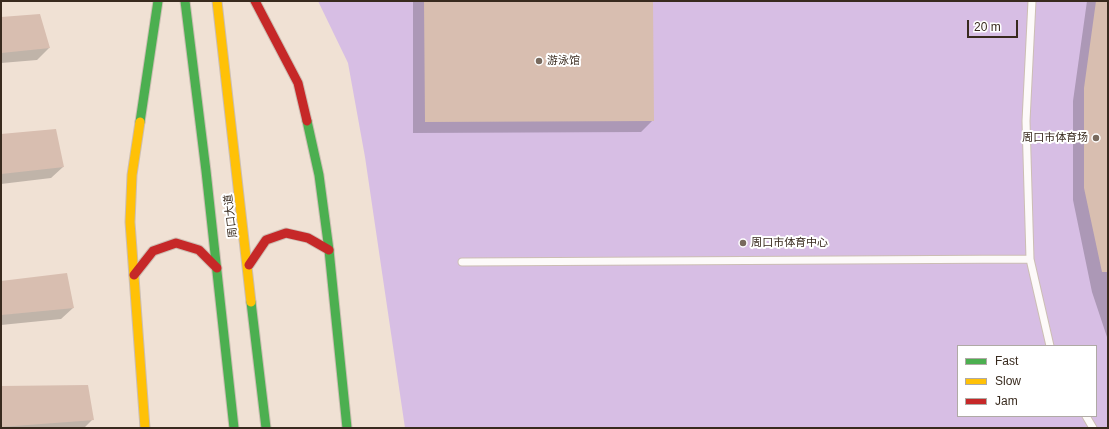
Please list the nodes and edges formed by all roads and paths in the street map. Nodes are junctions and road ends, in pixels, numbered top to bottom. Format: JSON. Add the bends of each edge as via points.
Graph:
{"nodes":[{"id":1,"x":158,"y":1,"type":"edge"},
{"id":2,"x":185,"y":1,"type":"edge"},
{"id":3,"x":217,"y":1,"type":"edge"},
{"id":4,"x":255,"y":1,"type":"edge"},
{"id":5,"x":1032,"y":1,"type":"edge"},
{"id":6,"x":150,"y":9,"type":"dead end"},
{"id":7,"x":153,"y":40,"type":"junction"},
{"id":8,"x":329,"y":250,"type":"junction"},
{"id":9,"x":1030,"y":259,"type":"junction"},
{"id":10,"x":462,"y":262,"type":"dead end"},
{"id":11,"x":249,"y":265,"type":"junction"},
{"id":12,"x":217,"y":268,"type":"junction"},
{"id":13,"x":134,"y":275,"type":"junction"},
{"id":14,"x":1050,"y":345,"type":"edge"},
{"id":15,"x":1087,"y":417,"type":"edge"},
{"id":16,"x":145,"y":428,"type":"edge"},
{"id":17,"x":234,"y":428,"type":"edge"},
{"id":18,"x":266,"y":428,"type":"edge"},
{"id":19,"x":347,"y":428,"type":"edge"},
{"id":20,"x":1093,"y":428,"type":"edge"}],
"edges":[{"from":1,"to":7,"type":"main road"},
{"from":2,"to":12,"type":"main road","name":"周口大道"},
{"from":3,"to":11,"type":"main road","name":"周口大道"},
{"from":4,"to":8,"type":"main road","via":[[298,83],[319,175]]},
{"from":5,"to":9,"type":"lane","via":[[1026,121]]},
{"from":6,"to":7,"type":"lane"},
{"from":7,"to":13,"type":"main road","via":[[132,175],[130,222]]},
{"from":8,"to":11,"type":"main road","via":[[308,238],[286,233],[266,240]]},
{"from":8,"to":19,"type":"main road"},
{"from":9,"to":10,"type":"lane"},
{"from":9,"to":14,"type":"lane"},
{"from":11,"to":18,"type":"main road","name":"周口大道"},
{"from":12,"to":13,"type":"main road","via":[[199,250],[176,243],[153,251]]},
{"from":12,"to":17,"type":"main road","name":"周口大道"},
{"from":13,"to":16,"type":"main road"},
{"from":15,"to":20,"type":"lane"}]}
